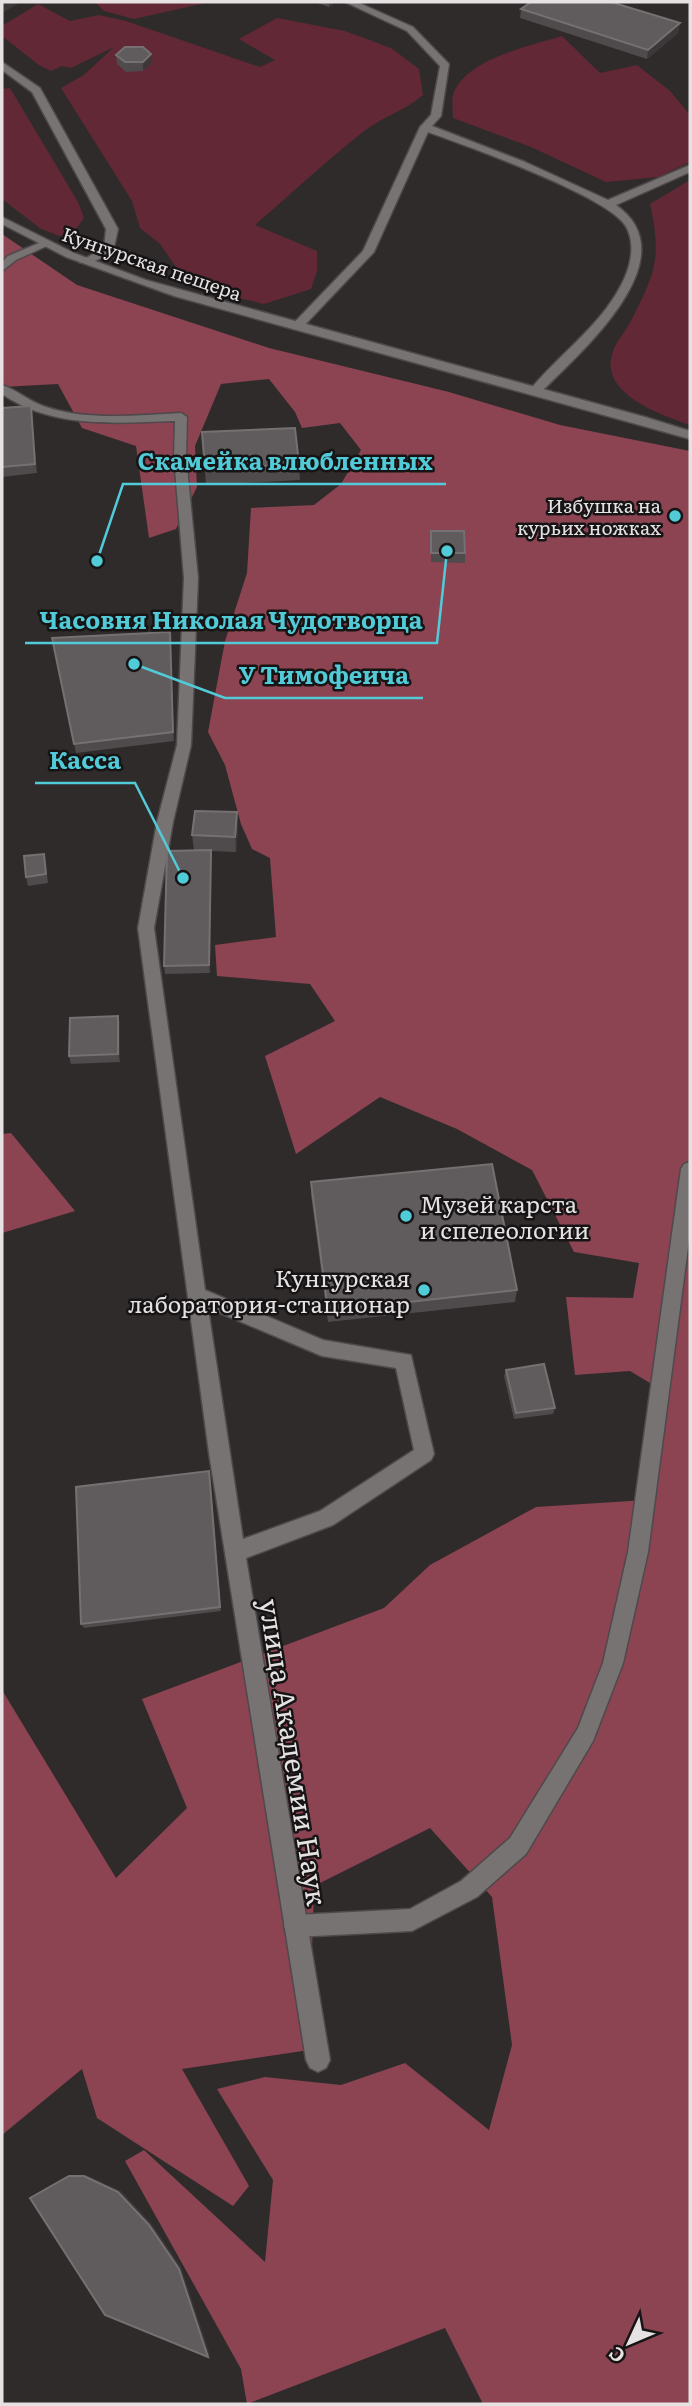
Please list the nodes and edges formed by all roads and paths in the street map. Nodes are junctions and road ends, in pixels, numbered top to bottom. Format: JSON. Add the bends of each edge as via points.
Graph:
{"nodes":[{"id":1,"x":350,"y":2,"type":"edge"},
{"id":2,"x":2,"y":65,"type":"edge"},
{"id":3,"x":425,"y":127,"type":"junction"},
{"id":4,"x":690,"y":168,"type":"edge"},
{"id":5,"x":607,"y":205,"type":"junction"},
{"id":6,"x":2,"y":220,"type":"edge"},
{"id":7,"x":43,"y":244,"type":"junction"},
{"id":8,"x":85,"y":262,"type":"junction"},
{"id":9,"x":2,"y":268,"type":"edge"},
{"id":10,"x":296,"y":327,"type":"junction"},
{"id":11,"x":2,"y":389,"type":"edge"},
{"id":12,"x":536,"y":391,"type":"junction"},
{"id":13,"x":690,"y":435,"type":"edge"},
{"id":14,"x":690,"y":1169,"type":"edge"},
{"id":15,"x":199,"y":1296,"type":"junction"},
{"id":16,"x":235,"y":1552,"type":"junction"},
{"id":17,"x":295,"y":1926,"type":"junction"},
{"id":18,"x":318,"y":2060,"type":"dead end"}],
"edges":[{"from":1,"to":3,"type":"street","via":[[410,29],[445,66],[436,116]]},
{"from":2,"to":8,"type":"street","via":[[36,90],[112,229],[109,250]]},
{"from":3,"to":5,"type":"street","via":[[527,165]]},
{"from":3,"to":10,"type":"street","via":[[368,252]]},
{"from":4,"to":5,"type":"street"},
{"from":5,"to":12,"type":"street","via":[[623,216],[636,234],[637,260],[630,279],[586,339]]},
{"from":6,"to":7,"type":"street","name":"Кунгурская пещера"},
{"from":7,"to":8,"type":"street","name":"Кунгурская пещера"},
{"from":7,"to":9,"type":"street","via":[[12,258]]},
{"from":8,"to":10,"type":"street","name":"Кунгурская пещера","via":[[193,299]]},
{"from":10,"to":12,"type":"street","name":"Кунгурская пещера"},
{"from":11,"to":15,"type":"street","name":"улица Академии Наук","via":[[14,400],[50,414],[181,417],[191,579],[184,744],[146,928]]},
{"from":12,"to":13,"type":"street","name":"Кунгурская пещера"},
{"from":14,"to":17,"type":"street","via":[[638,1552],[613,1662],[586,1734],[518,1846],[469,1889],[412,1920]]},
{"from":15,"to":16,"type":"street","name":"улица Академии Наук"},
{"from":15,"to":16,"type":"street","via":[[322,1348],[404,1362],[424,1454],[326,1518]]},
{"from":16,"to":17,"type":"street","name":"улица Академии Наук"},
{"from":17,"to":18,"type":"street","name":"улица Академии Наук"}]}
